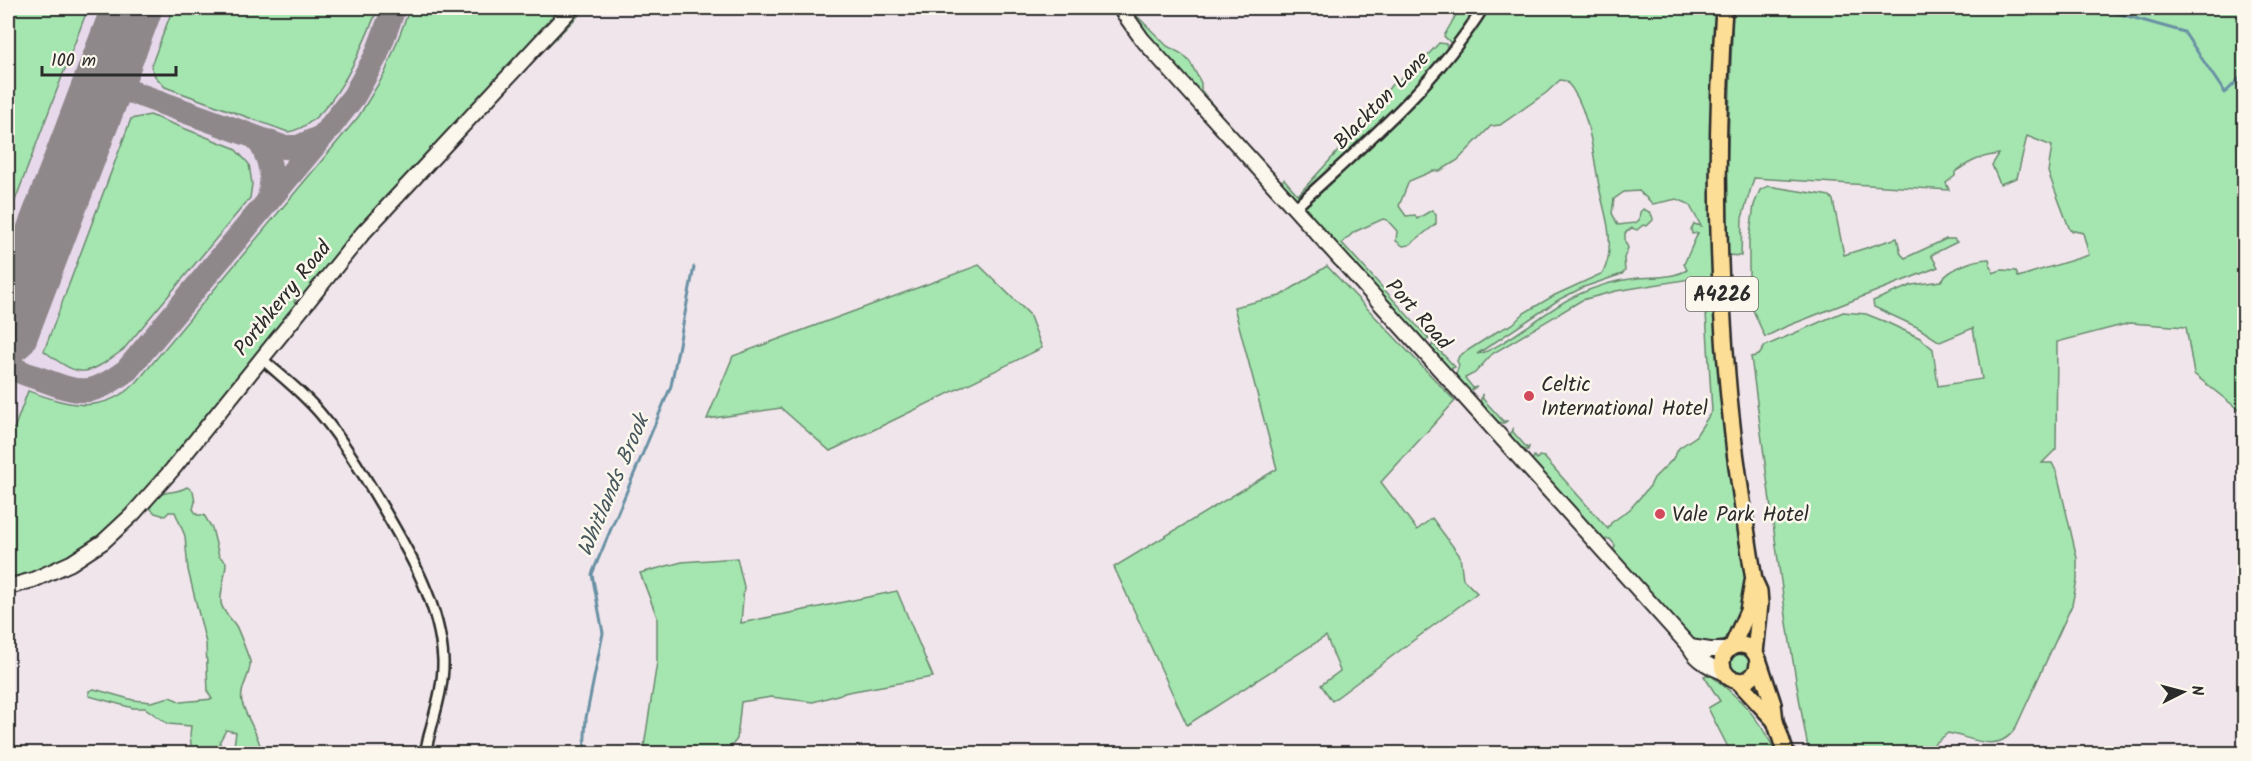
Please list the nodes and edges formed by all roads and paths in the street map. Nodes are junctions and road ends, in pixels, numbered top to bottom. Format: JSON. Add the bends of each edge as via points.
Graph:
{"nodes":[{"id":1,"x":572,"y":8,"type":"edge"},
{"id":2,"x":1120,"y":8,"type":"edge"},
{"id":3,"x":1483,"y":8,"type":"edge"},
{"id":4,"x":1724,"y":8,"type":"edge"},
{"id":5,"x":1295,"y":208,"type":"junction"},
{"id":6,"x":261,"y":358,"type":"junction"},
{"id":7,"x":1754,"y":580,"type":"junction"},
{"id":8,"x":8,"y":587,"type":"edge"},
{"id":9,"x":1690,"y":647,"type":"junction"},
{"id":10,"x":1729,"y":648,"type":"junction"},
{"id":11,"x":1756,"y":655,"type":"junction"},
{"id":12,"x":1731,"y":677,"type":"junction"},
{"id":13,"x":1775,"y":721,"type":"junction"},
{"id":14,"x":425,"y":753,"type":"edge"},
{"id":15,"x":1786,"y":753,"type":"edge"}],
"edges":[{"from":1,"to":6,"type":"street","name":"Porthkerry Road","via":[[363,233]]},
{"from":2,"to":5,"type":"street","name":"Port Road","via":[[1142,39]]},
{"from":3,"to":5,"type":"street","name":"Blackton Lane","via":[[1417,93]]},
{"from":4,"to":7,"type":"main road","number":"A4226","via":[[1718,148],[1723,319],[1734,444]]},
{"from":5,"to":9,"type":"street","name":"Port Road"},
{"from":6,"to":8,"type":"street","name":"Porthkerry Road","via":[[162,482],[103,542],[70,563]]},
{"from":6,"to":14,"type":"street","via":[[329,425],[353,458],[418,570],[435,616],[443,660],[440,693]]},
{"from":7,"to":10,"type":"main road","number":"A4226","via":[[1748,611]]},
{"from":7,"to":11,"type":"main road","number":"A4226","via":[[1760,591]]},
{"from":9,"to":10,"type":"street"},
{"from":9,"to":12,"type":"street","name":"Port Road","via":[[1701,660]]},
{"from":10,"to":11,"type":"main road","via":[[1748,646]]},
{"from":10,"to":12,"type":"main road","number":"A4226","via":[[1722,658]]},
{"from":11,"to":12,"type":"main road","number":"A4226","via":[[1757,669],[1751,678]]},
{"from":11,"to":13,"type":"main road","number":"A4226"},
{"from":12,"to":13,"type":"main road","number":"A4226"},
{"from":13,"to":15,"type":"main road","number":"A4226"}]}
